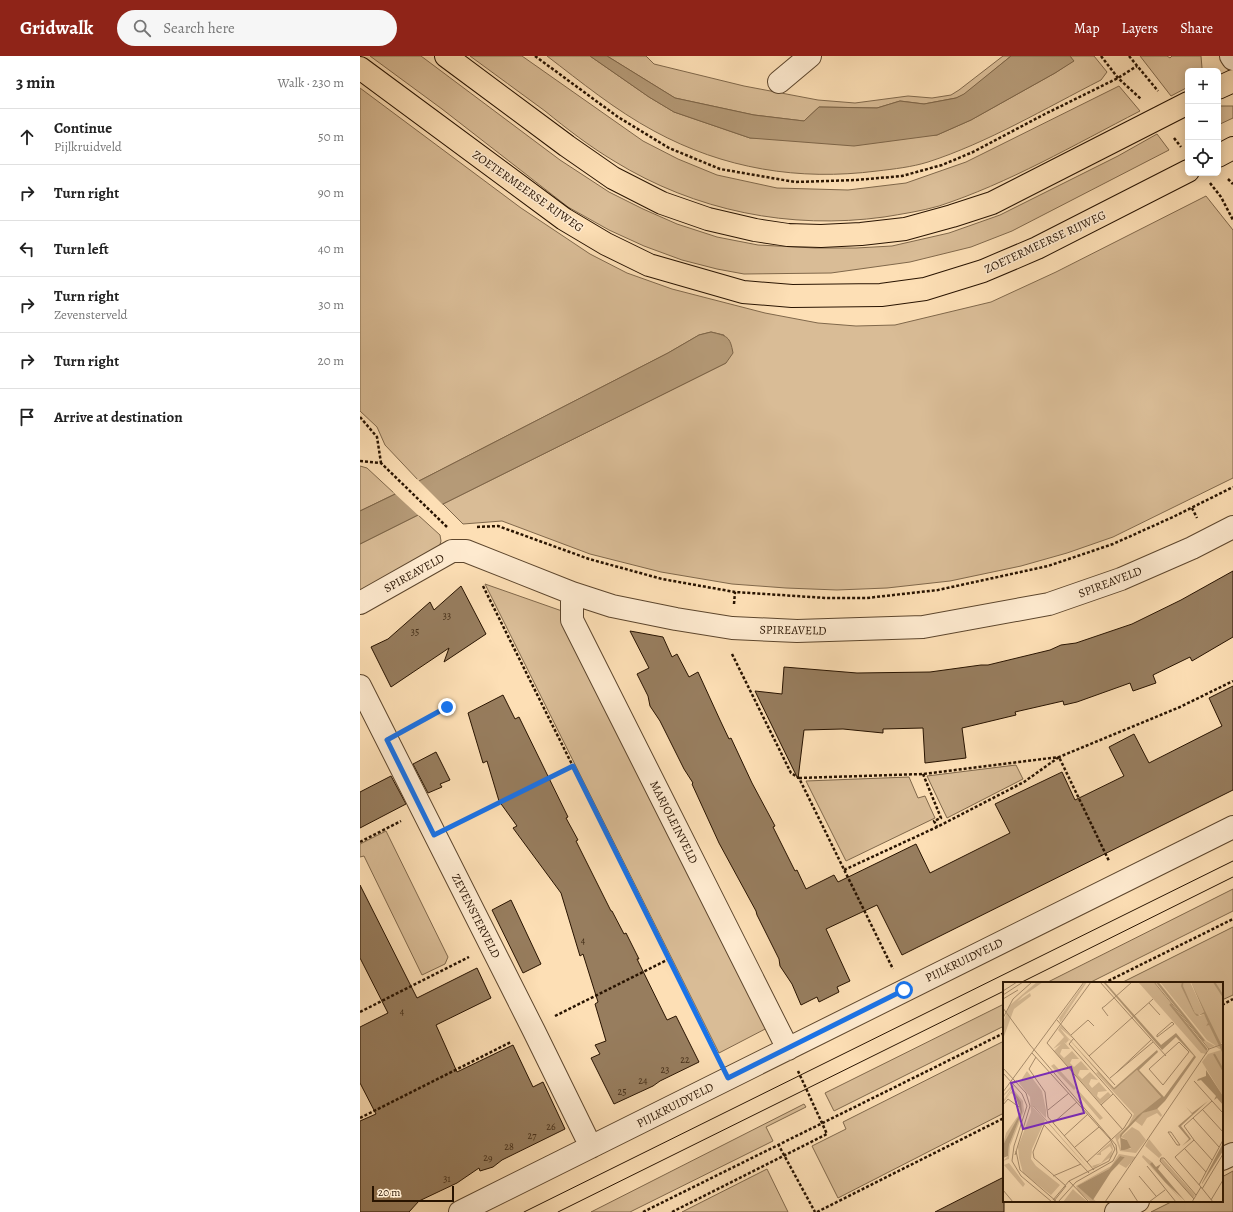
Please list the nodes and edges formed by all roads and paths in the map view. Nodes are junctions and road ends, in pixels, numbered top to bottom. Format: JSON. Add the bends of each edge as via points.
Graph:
{"nodes":[{"id":1,"x":446,"y":56,"type":"edge"},
{"id":2,"x":535,"y":56,"type":"edge"},
{"id":3,"x":810,"y":56,"type":"edge"},
{"id":4,"x":1129,"y":56,"type":"edge"},
{"id":5,"x":1231,"y":56,"type":"edge"},
{"id":6,"x":1233,"y":59,"type":"edge"},
{"id":7,"x":360,"y":68,"type":"edge"},
{"id":8,"x":1233,"y":81,"type":"edge"},
{"id":9,"x":779,"y":82,"type":"dead end"},
{"id":10,"x":1221,"y":87,"type":"edge"},
{"id":11,"x":1186,"y":104,"type":"edge"},
{"id":12,"x":1233,"y":148,"type":"edge"},
{"id":13,"x":1221,"y":154,"type":"edge"},
{"id":14,"x":1196,"y":176,"type":"edge"},
{"id":15,"x":1199,"y":176,"type":"edge"},
{"id":16,"x":1233,"y":220,"type":"edge"},
{"id":17,"x":360,"y":417,"type":"edge"},
{"id":18,"x":360,"y":460,"type":"edge"},
{"id":19,"x":381,"y":463,"type":"junction"},
{"id":20,"x":1233,"y":487,"type":"edge"},
{"id":21,"x":445,"y":524,"type":"dead end"},
{"id":22,"x":1233,"y":527,"type":"edge"},
{"id":23,"x":470,"y":528,"type":"dead end"},
{"id":24,"x":466,"y":551,"type":"junction"},
{"id":25,"x":736,"y":592,"type":"junction"},
{"id":26,"x":572,"y":593,"type":"junction"},
{"id":27,"x":360,"y":603,"type":"edge"},
{"id":28,"x":732,"y":628,"type":"junction"},
{"id":29,"x":1233,"y":681,"type":"edge"},
{"id":30,"x":360,"y":686,"type":"edge"},
{"id":31,"x":447,"y":707,"type":"dead end"},
{"id":32,"x":387,"y":740,"type":"junction"},
{"id":33,"x":1059,"y":757,"type":"junction"},
{"id":34,"x":573,"y":766,"type":"junction"},
{"id":35,"x":923,"y":774,"type":"junction"},
{"id":36,"x":799,"y":778,"type":"junction"},
{"id":37,"x":422,"y":811,"type":"junction"},
{"id":38,"x":1233,"y":826,"type":"edge"},
{"id":39,"x":937,"y":827,"type":"junction"},
{"id":40,"x":434,"y":835,"type":"junction"},
{"id":41,"x":360,"y":842,"type":"edge"},
{"id":42,"x":844,"y":870,"type":"junction"},
{"id":43,"x":1120,"y":883,"type":"junction"},
{"id":44,"x":1233,"y":919,"type":"edge"},
{"id":45,"x":491,"y":946,"type":"junction"},
{"id":46,"x":669,"y":959,"type":"junction"},
{"id":47,"x":1106,"y":982,"type":"edge"},
{"id":48,"x":904,"y":990,"type":"junction"},
{"id":49,"x":1233,"y":999,"type":"edge"},
{"id":50,"x":1223,"y":1004,"type":"edge"},
{"id":51,"x":360,"y":1012,"type":"edge"},
{"id":52,"x":534,"y":1031,"type":"junction"},
{"id":53,"x":1003,"y":1033,"type":"edge"},
{"id":54,"x":788,"y":1049,"type":"junction"},
{"id":55,"x":728,"y":1078,"type":"junction"},
{"id":56,"x":360,"y":1118,"type":"edge"},
{"id":57,"x":1003,"y":1118,"type":"edge"},
{"id":58,"x":821,"y":1124,"type":"junction"},
{"id":59,"x":778,"y":1144,"type":"junction"},
{"id":60,"x":591,"y":1147,"type":"junction"},
{"id":61,"x":1233,"y":1154,"type":"edge"},
{"id":62,"x":784,"y":1156,"type":"junction"},
{"id":63,"x":1223,"y":1159,"type":"edge"},
{"id":64,"x":1136,"y":1202,"type":"edge"},
{"id":65,"x":460,"y":1212,"type":"edge"},
{"id":66,"x":643,"y":1212,"type":"edge"},
{"id":67,"x":672,"y":1212,"type":"edge"},
{"id":68,"x":816,"y":1212,"type":"edge"},
{"id":69,"x":1116,"y":1212,"type":"edge"}],
"edges":[{"from":1,"to":11,"type":"main road","via":[[613,178],[662,203],[708,219],[755,230],[788,234],[821,236],[905,229],[992,203]]},
{"from":2,"to":4,"type":"path","via":[[618,117],[670,148],[720,169],[795,182],[902,176],[942,165],[973,152],[1118,78],[1137,66]]},
{"from":3,"to":9,"type":"street"},
{"from":5,"to":6,"type":"street"},
{"from":7,"to":14,"type":"main road","name":"ZOETERMEERSE RIJWEG","via":[[564,219],[606,244],[649,265],[743,292],[792,296],[881,295],[925,289],[983,271]]},
{"from":8,"to":10,"type":"main road"},
{"from":12,"to":13,"type":"main road"},
{"from":15,"to":16,"type":"path","via":[[1221,197]]},
{"from":17,"to":19,"type":"path","via":[[377,437]]},
{"from":18,"to":19,"type":"path"},
{"from":19,"to":21,"type":"path"},
{"from":20,"to":25,"type":"path","via":[[1113,544],[1048,566],[938,590],[867,598]]},
{"from":22,"to":28,"type":"street","name":"SPIREAVELD","via":[[1121,579],[1049,604],[923,627],[797,631]]},
{"from":23,"to":25,"type":"path","via":[[498,526],[589,559],[662,580]]},
{"from":24,"to":26,"type":"street","name":"SPIREAVELD"},
{"from":24,"to":27,"type":"street","name":"SPIREAVELD","via":[[452,551]]},
{"from":24,"to":34,"type":"path"},
{"from":25,"to":28,"type":"path"},
{"from":26,"to":28,"type":"street","name":"SPIREAVELD","via":[[612,606]]},
{"from":26,"to":54,"type":"street","name":"MARJOLEINVELD","via":[[572,620]]},
{"from":28,"to":36,"type":"path","via":[[729,648],[792,773]]},
{"from":29,"to":33,"type":"path","via":[[1180,707]]},
{"from":30,"to":32,"type":"street","name":"ZEVENSTERVELD"},
{"from":31,"to":32,"type":"path"},
{"from":32,"to":37,"type":"street","name":"ZEVENSTERVELD"},
{"from":33,"to":35,"type":"path"},
{"from":33,"to":39,"type":"path","via":[[1024,782]]},
{"from":33,"to":43,"type":"path"},
{"from":34,"to":40,"type":"path"},
{"from":34,"to":46,"type":"path"},
{"from":35,"to":36,"type":"path"},
{"from":35,"to":39,"type":"path","via":[[941,818],[934,821]]},
{"from":36,"to":42,"type":"path"},
{"from":37,"to":40,"type":"street","name":"ZEVENSTERVELD"},
{"from":37,"to":41,"type":"path"},
{"from":38,"to":43,"type":"street","name":"PIJLKRUIDVELD"},
{"from":39,"to":42,"type":"path"},
{"from":40,"to":45,"type":"street","name":"ZEVENSTERVELD"},
{"from":42,"to":48,"type":"path"},
{"from":43,"to":48,"type":"street","name":"PIJLKRUIDVELD"},
{"from":44,"to":47,"type":"path"},
{"from":45,"to":51,"type":"path"},
{"from":45,"to":52,"type":"street","name":"ZEVENSTERVELD"},
{"from":46,"to":52,"type":"path","via":[[546,1021]]},
{"from":46,"to":55,"type":"path"},
{"from":48,"to":54,"type":"street","name":"PIJLKRUIDVELD"},
{"from":49,"to":50,"type":"path"},
{"from":52,"to":56,"type":"path"},
{"from":52,"to":60,"type":"street","name":"ZEVENSTERVELD"},
{"from":53,"to":58,"type":"path"},
{"from":54,"to":55,"type":"street","name":"PIJLKRUIDVELD"},
{"from":54,"to":58,"type":"path"},
{"from":55,"to":60,"type":"street","name":"PIJLKRUIDVELD"},
{"from":57,"to":68,"type":"path"},
{"from":58,"to":59,"type":"path"},
{"from":58,"to":62,"type":"path","via":[[828,1134]]},
{"from":59,"to":62,"type":"path"},
{"from":59,"to":66,"type":"path"},
{"from":60,"to":65,"type":"street","name":"PIJLKRUIDVELD"},
{"from":61,"to":63,"type":"street"},
{"from":62,"to":67,"type":"path"},
{"from":62,"to":68,"type":"path"},
{"from":64,"to":69,"type":"street"}]}
